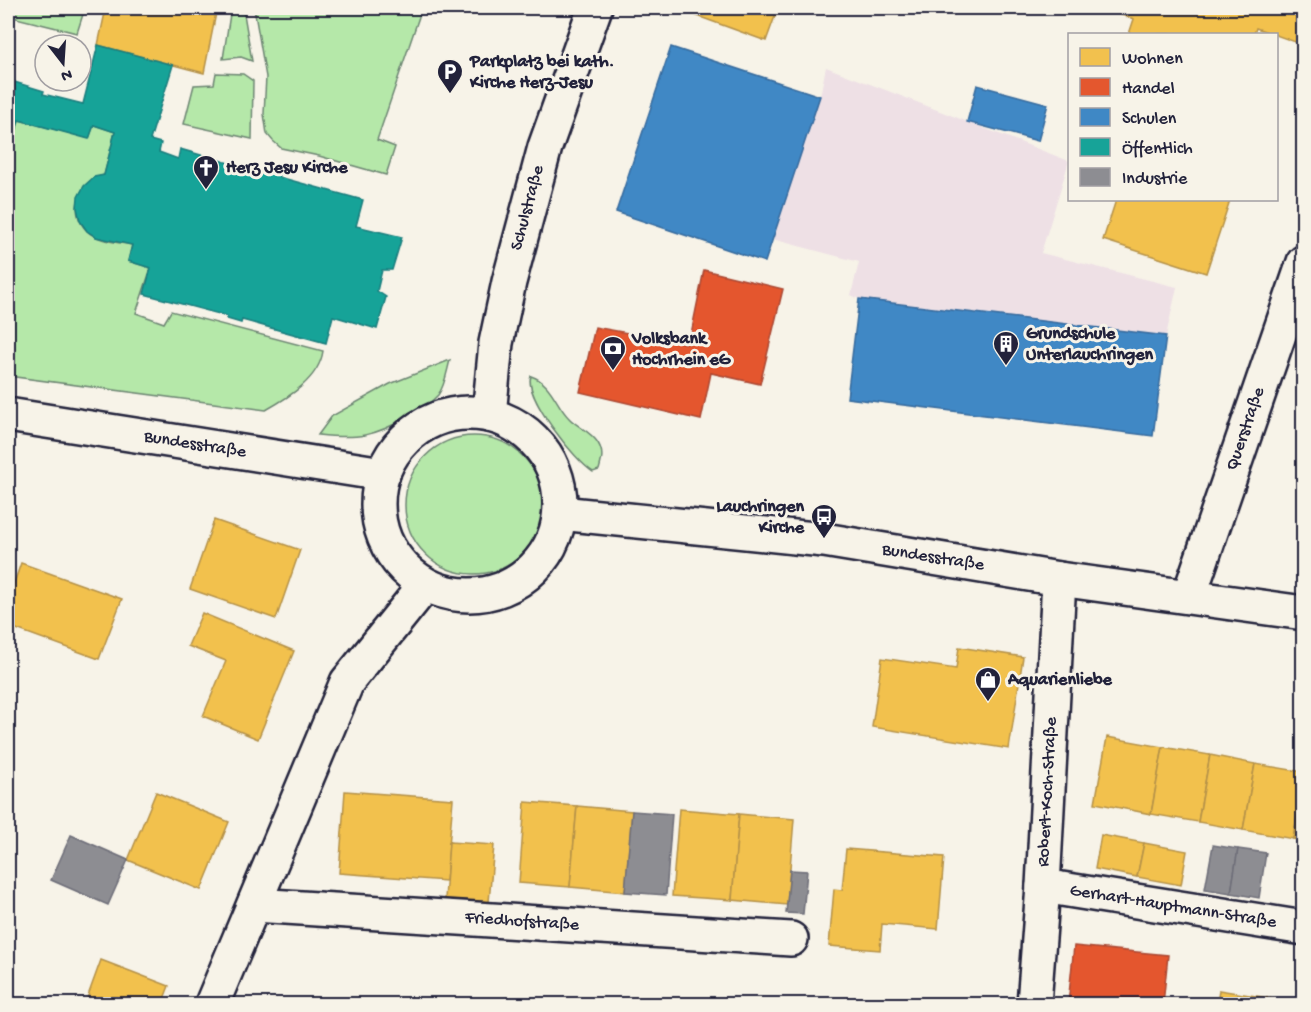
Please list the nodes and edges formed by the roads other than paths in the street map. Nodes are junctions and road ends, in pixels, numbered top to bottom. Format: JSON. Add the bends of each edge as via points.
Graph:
{"nodes":[{"id":1,"x":595,"y":8,"type":"edge"},
{"id":2,"x":1304,"y":262,"type":"edge"},
{"id":3,"x":8,"y":415,"type":"edge"},
{"id":4,"x":489,"y":415,"type":"junction"},
{"id":5,"x":382,"y":474,"type":"junction"},
{"id":6,"x":560,"y":513,"type":"junction"},
{"id":7,"x":1059,"y":579,"type":"junction"},
{"id":8,"x":425,"y":585,"type":"junction"},
{"id":9,"x":1189,"y":596,"type":"junction"},
{"id":10,"x":1304,"y":613,"type":"edge"},
{"id":11,"x":1043,"y":886,"type":"junction"},
{"id":12,"x":254,"y":905,"type":"junction"},
{"id":13,"x":1304,"y":928,"type":"edge"},
{"id":14,"x":791,"y":939,"type":"dead end"},
{"id":15,"x":212,"y":1005,"type":"edge"},
{"id":16,"x":1034,"y":1005,"type":"edge"}],
"edges":[{"from":1,"to":4,"type":"street","name":"Schulstraße","via":[[545,147],[508,282],[496,344]]},
{"from":2,"to":9,"type":"street","name":"Querstraße"},
{"from":3,"to":5,"type":"street","name":"Bundesstraße"},
{"from":4,"to":5,"type":"street","via":[[445,416],[425,424],[392,454]]},
{"from":4,"to":6,"type":"street","via":[[514,424],[535,440],[551,461],[559,486]]},
{"from":5,"to":8,"type":"street","via":[[377,500],[380,525],[389,549],[404,569]]},
{"from":6,"to":7,"type":"street","name":"Bundesstraße","via":[[824,540]]},
{"from":6,"to":8,"type":"street","via":[[553,542],[536,567],[513,586],[484,595],[454,595]]},
{"from":7,"to":9,"type":"street","name":"Bundesstraße"},
{"from":7,"to":11,"type":"street","name":"Robert-Koch-Straße"},
{"from":8,"to":12,"type":"street","via":[[347,682]]},
{"from":9,"to":10,"type":"street","name":"Bundesstraße"},
{"from":11,"to":13,"type":"street","name":"Gerhart-Hauptmann-Straße"},
{"from":11,"to":16,"type":"street","name":"Robert-Koch-Straße"},
{"from":12,"to":14,"type":"street","name":"Friedhofstraße"},
{"from":12,"to":15,"type":"street"}]}
